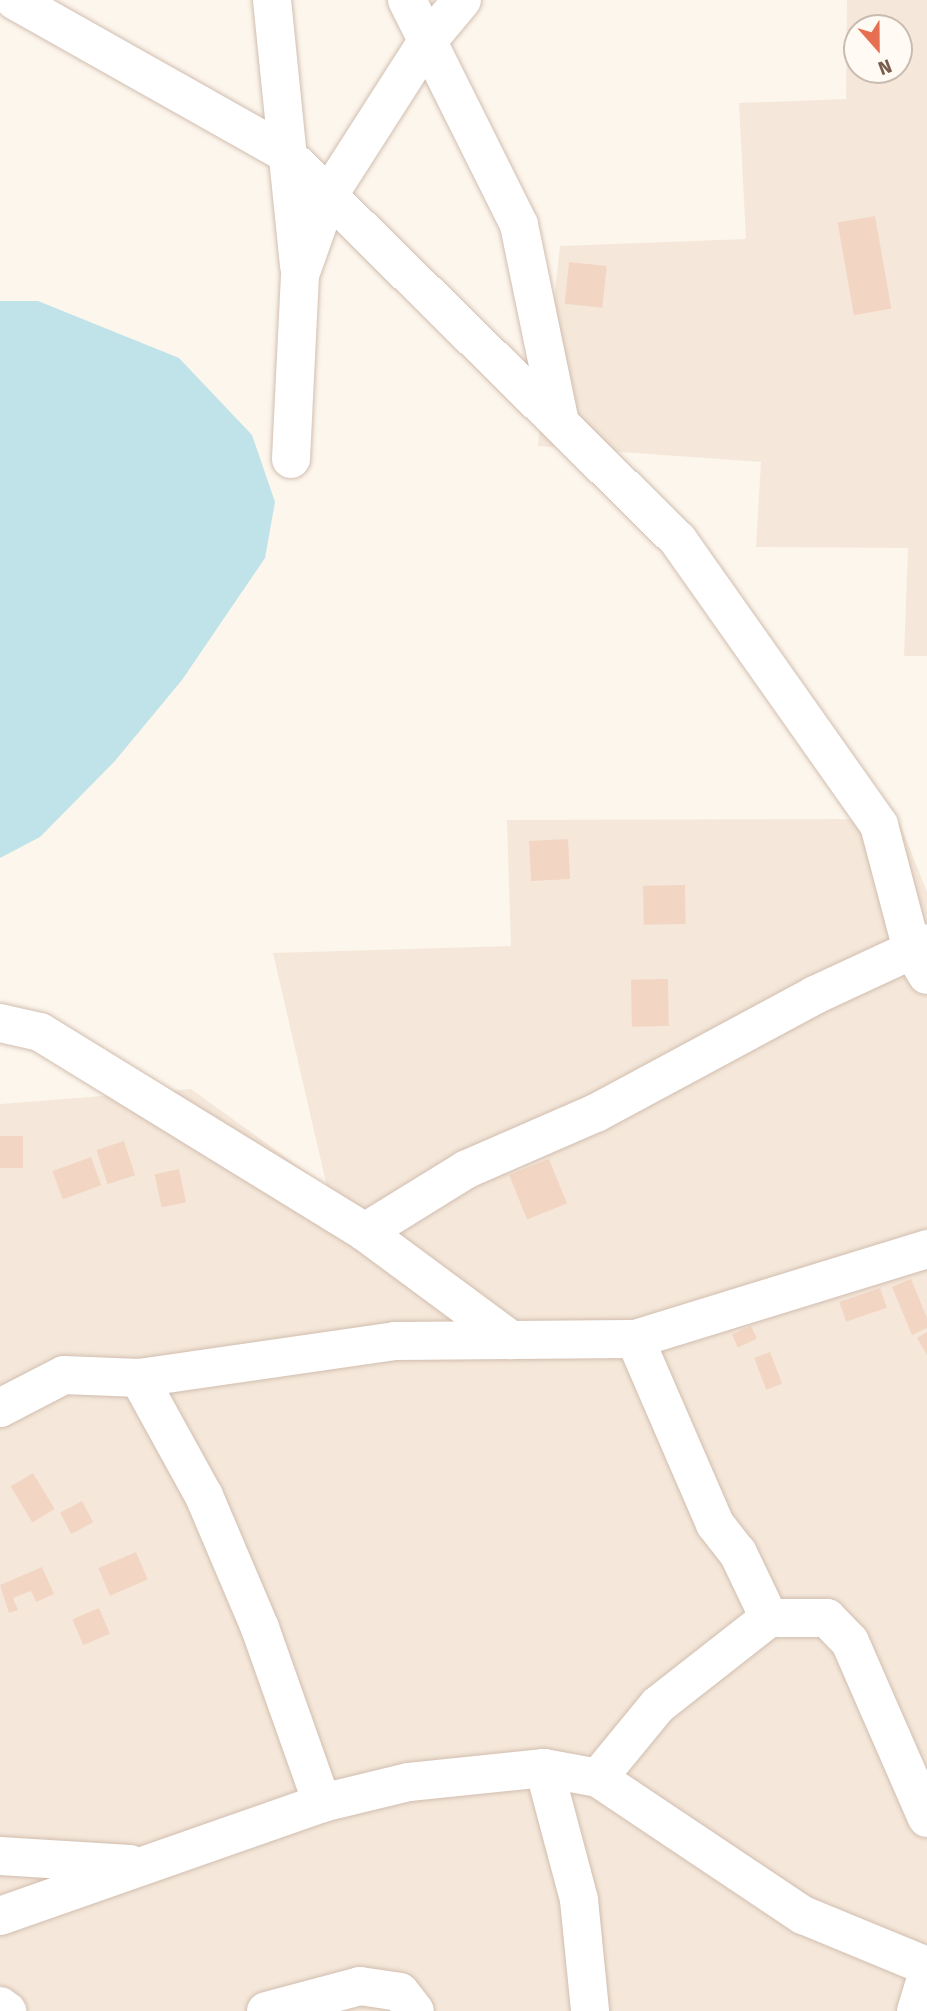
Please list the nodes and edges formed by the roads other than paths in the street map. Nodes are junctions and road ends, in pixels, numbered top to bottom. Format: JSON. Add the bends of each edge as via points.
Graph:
{"nodes":[{"id":1,"x":14,"y":0,"type":"edge"},
{"id":2,"x":272,"y":0,"type":"edge"},
{"id":3,"x":407,"y":0,"type":"edge"},
{"id":4,"x":462,"y":0,"type":"edge"},
{"id":5,"x":426,"y":43,"type":"junction"},
{"id":6,"x":285,"y":153,"type":"junction"},
{"id":7,"x":328,"y":196,"type":"junction"},
{"id":8,"x":300,"y":275,"type":"junction"},
{"id":9,"x":560,"y":423,"type":"junction"},
{"id":10,"x":291,"y":459,"type":"dead end"},
{"id":11,"x":922,"y":956,"type":"edge"},
{"id":12,"x":0,"y":1023,"type":"edge"},
{"id":13,"x":365,"y":1233,"type":"junction"},
{"id":14,"x":927,"y":1249,"type":"edge"},
{"id":15,"x":635,"y":1339,"type":"junction"},
{"id":16,"x":511,"y":1340,"type":"junction"},
{"id":17,"x":139,"y":1378,"type":"junction"},
{"id":18,"x":0,"y":1408,"type":"edge"},
{"id":19,"x":769,"y":1618,"type":"junction"},
{"id":20,"x":544,"y":1768,"type":"junction"},
{"id":21,"x":598,"y":1778,"type":"junction"},
{"id":22,"x":322,"y":1804,"type":"junction"},
{"id":23,"x":927,"y":1818,"type":"edge"},
{"id":24,"x":0,"y":1856,"type":"edge"},
{"id":25,"x":146,"y":1865,"type":"junction"},
{"id":26,"x":0,"y":1916,"type":"edge"},
{"id":27,"x":927,"y":1966,"type":"edge"},
{"id":28,"x":927,"y":1976,"type":"edge"},
{"id":29,"x":0,"y":2006,"type":"edge"},
{"id":30,"x":7,"y":2011,"type":"edge"},
{"id":31,"x":266,"y":2011,"type":"edge"},
{"id":32,"x":415,"y":2011,"type":"edge"},
{"id":33,"x":590,"y":2011,"type":"edge"},
{"id":34,"x":916,"y":2011,"type":"edge"}],
"edges":[{"from":1,"to":6,"type":"street"},
{"from":2,"to":6,"type":"street"},
{"from":3,"to":5,"type":"street"},
{"from":4,"to":5,"type":"street"},
{"from":5,"to":7,"type":"street"},
{"from":5,"to":9,"type":"street","via":[[519,225]]},
{"from":6,"to":7,"type":"street"},
{"from":6,"to":8,"type":"street"},
{"from":7,"to":8,"type":"street"},
{"from":7,"to":9,"type":"street"},
{"from":8,"to":10,"type":"street"},
{"from":9,"to":11,"type":"street","via":[[678,540],[879,825]]},
{"from":11,"to":13,"type":"street","via":[[815,995],[596,1113],[467,1169]]},
{"from":12,"to":13,"type":"street","via":[[40,1032]]},
{"from":13,"to":16,"type":"street"},
{"from":14,"to":15,"type":"street"},
{"from":15,"to":16,"type":"street"},
{"from":15,"to":19,"type":"street","via":[[715,1524],[738,1553]]},
{"from":16,"to":17,"type":"street","via":[[394,1341]]},
{"from":17,"to":18,"type":"street","via":[[64,1375]]},
{"from":17,"to":22,"type":"street","via":[[204,1496],[260,1628]]},
{"from":19,"to":21,"type":"street","via":[[658,1705]]},
{"from":19,"to":23,"type":"street","via":[[827,1618],[850,1642]]},
{"from":20,"to":21,"type":"street"},
{"from":20,"to":22,"type":"street","via":[[409,1782]]},
{"from":20,"to":33,"type":"street","via":[[579,1900]]},
{"from":21,"to":27,"type":"street","via":[[803,1915]]},
{"from":22,"to":25,"type":"street"},
{"from":24,"to":25,"type":"street"},
{"from":25,"to":26,"type":"street"},
{"from":28,"to":34,"type":"street"},
{"from":29,"to":30,"type":"street"},
{"from":31,"to":32,"type":"street","via":[[360,1986],[400,1992]]}]}
